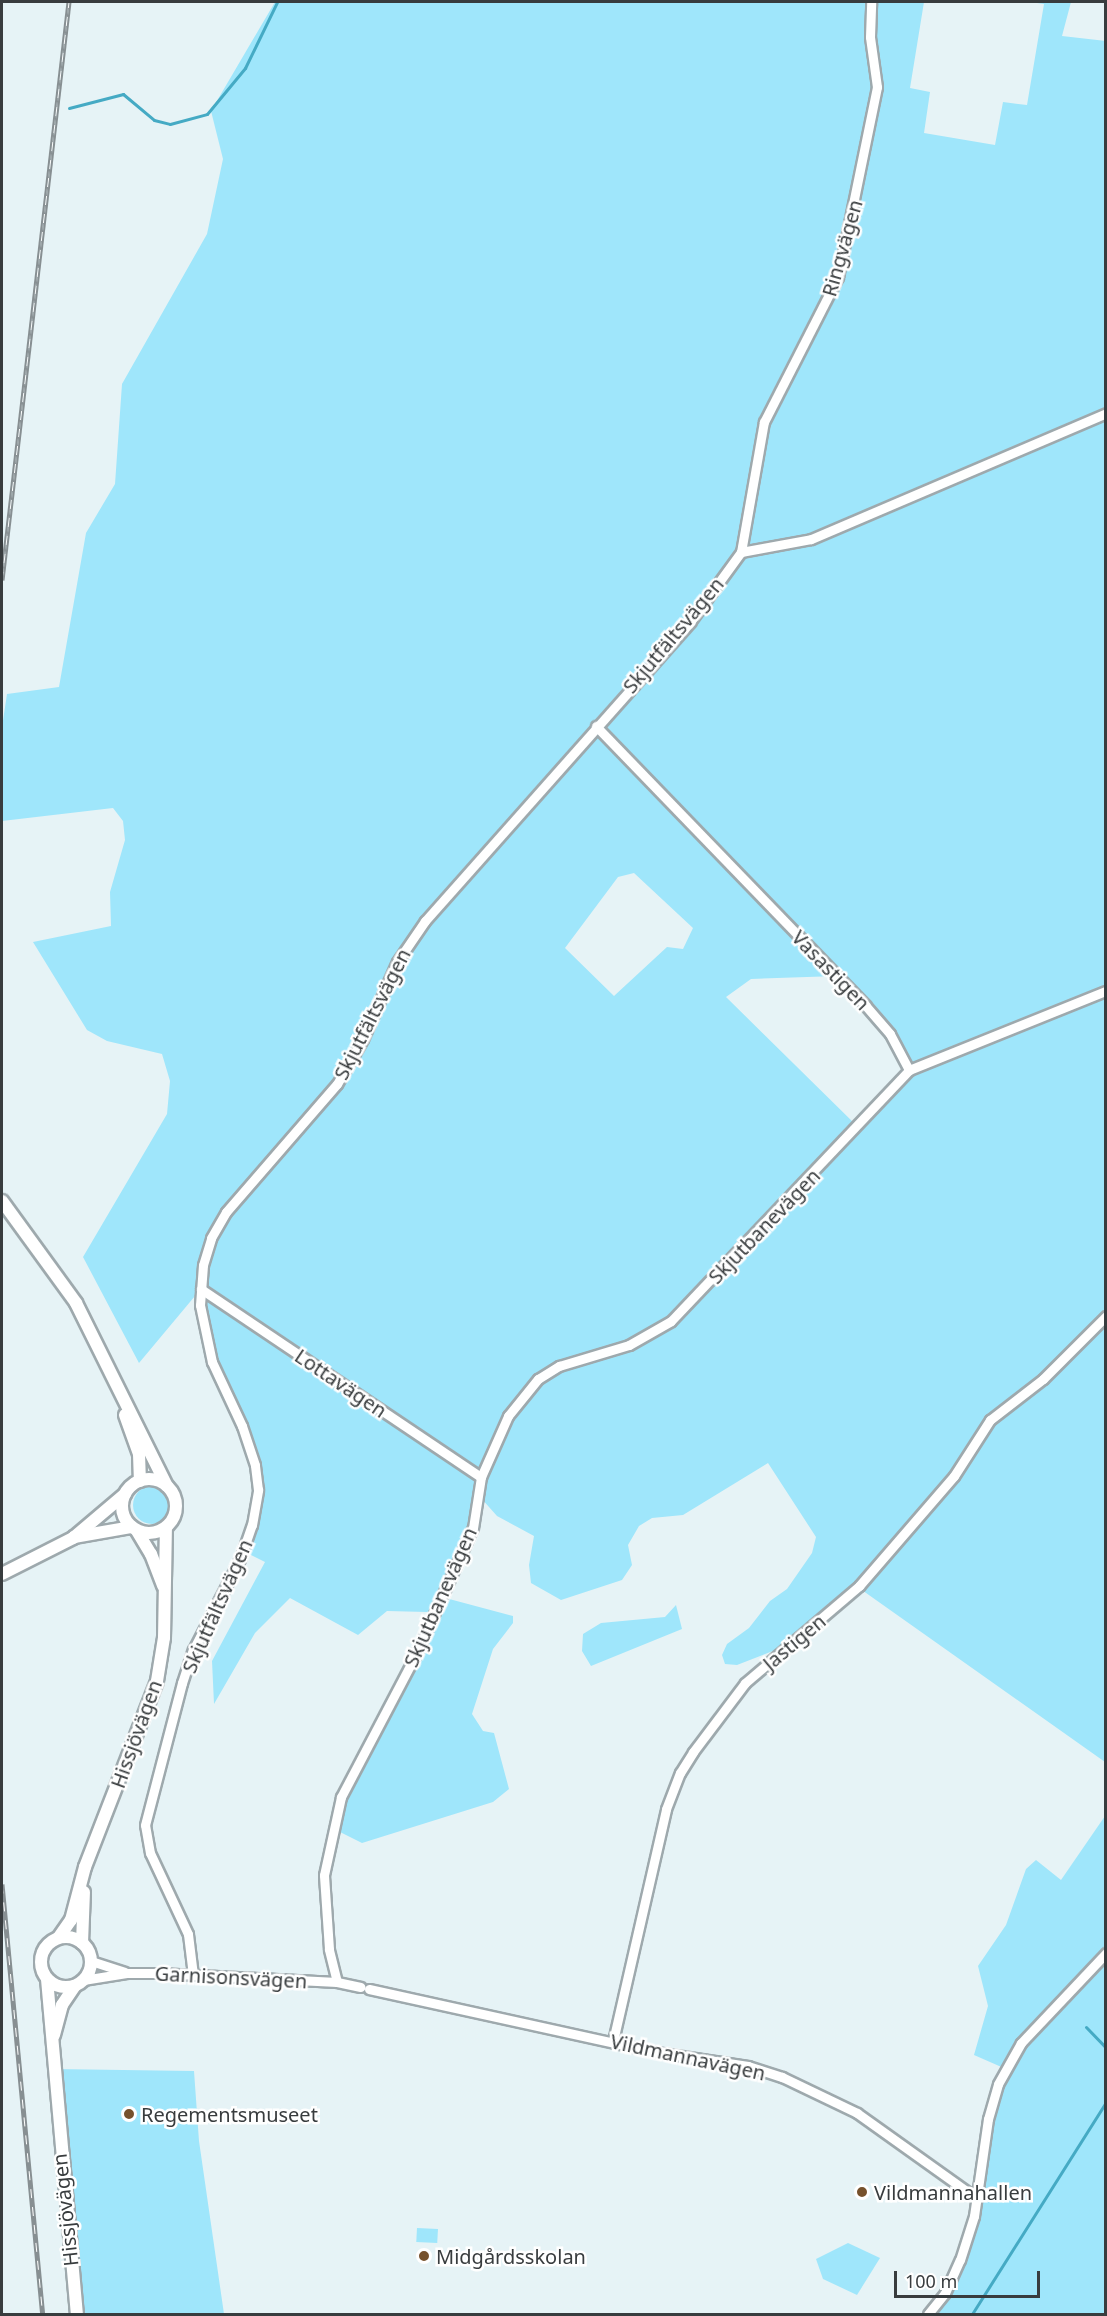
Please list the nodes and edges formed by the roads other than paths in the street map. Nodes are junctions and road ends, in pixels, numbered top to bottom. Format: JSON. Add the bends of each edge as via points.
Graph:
{"nodes":[{"id":1,"x":871,"y":2,"type":"edge"},
{"id":2,"x":1106,"y":413,"type":"edge"},
{"id":3,"x":741,"y":552,"type":"junction"},
{"id":4,"x":596,"y":726,"type":"junction"},
{"id":5,"x":1106,"y":991,"type":"edge"},
{"id":6,"x":909,"y":1070,"type":"junction"},
{"id":7,"x":2,"y":1201,"type":"edge"},
{"id":8,"x":201,"y":1289,"type":"junction"},
{"id":9,"x":1106,"y":1316,"type":"edge"},
{"id":10,"x":102,"y":1355,"type":"junction"},
{"id":11,"x":482,"y":1477,"type":"junction"},
{"id":12,"x":140,"y":1480,"type":"junction"},
{"id":13,"x":167,"y":1486,"type":"junction"},
{"id":14,"x":125,"y":1494,"type":"junction"},
{"id":15,"x":166,"y":1528,"type":"junction"},
{"id":16,"x":134,"y":1529,"type":"junction"},
{"id":17,"x":73,"y":1538,"type":"junction"},
{"id":18,"x":2,"y":1574,"type":"edge"},
{"id":19,"x":166,"y":1596,"type":"junction"},
{"id":20,"x":85,"y":1867,"type":"junction"},
{"id":21,"x":59,"y":1937,"type":"junction"},
{"id":22,"x":82,"y":1943,"type":"junction"},
{"id":23,"x":1106,"y":1953,"type":"edge"},
{"id":24,"x":91,"y":1961,"type":"junction"},
{"id":25,"x":126,"y":1973,"type":"junction"},
{"id":26,"x":193,"y":1975,"type":"junction"},
{"id":27,"x":47,"y":1979,"type":"junction"},
{"id":28,"x":337,"y":1982,"type":"junction"},
{"id":29,"x":79,"y":1983,"type":"junction"},
{"id":30,"x":613,"y":2041,"type":"junction"},
{"id":31,"x":52,"y":2069,"type":"junction"},
{"id":32,"x":976,"y":2198,"type":"junction"},
{"id":33,"x":76,"y":2314,"type":"edge"},
{"id":34,"x":928,"y":2314,"type":"edge"}],
"edges":[{"from":1,"to":3,"type":"street","name":"Ringvägen","via":[[870,37],[877,87],[843,255],[820,319],[783,380],[764,422]]},
{"from":2,"to":3,"type":"street","via":[[812,539]]},
{"from":3,"to":4,"type":"street","name":"Skjutfältsvägen","via":[[690,621]]},
{"from":4,"to":6,"type":"street","name":"Vasastigen","via":[[865,1005],[890,1034]]},
{"from":4,"to":8,"type":"street","name":"Skjutfältsvägen","via":[[410,941],[337,1084],[226,1212],[211,1238]]},
{"from":5,"to":6,"type":"street"},
{"from":6,"to":11,"type":"street","name":"Skjutbanevägen","via":[[671,1321],[629,1345],[573,1361],[538,1379],[508,1416]]},
{"from":7,"to":10,"type":"main road","via":[[57,1274]]},
{"from":8,"to":11,"type":"street","name":"Lottavägen"},
{"from":8,"to":26,"type":"street","name":"Skjutfältsvägen","via":[[204,1336],[242,1426],[255,1465],[258,1490],[252,1526],[240,1559],[193,1650],[145,1825],[150,1853],[188,1934]]},
{"from":9,"to":30,"type":"street","name":"Jastigen","via":[[1043,1378],[990,1420],[954,1476],[859,1586],[745,1683],[693,1752],[666,1809]]},
{"from":10,"to":12,"type":"main road","via":[[139,1454]]},
{"from":10,"to":13,"type":"main road"},
{"from":11,"to":28,"type":"street","name":"Skjutbanevägen","via":[[473,1528],[416,1654],[340,1797],[324,1875],[329,1949]]},
{"from":12,"to":13,"type":"main road","via":[[157,1480]]},
{"from":12,"to":14,"type":"main road"},
{"from":13,"to":15,"type":"main road","via":[[177,1506]]},
{"from":14,"to":16,"type":"main road","via":[[123,1514]]},
{"from":14,"to":17,"type":"main road"},
{"from":15,"to":16,"type":"main road","via":[[157,1533]]},
{"from":15,"to":19,"type":"main road","name":"Hissjövägen"},
{"from":16,"to":17,"type":"main road"},
{"from":16,"to":19,"type":"main road","name":"Hissjövägen","via":[[152,1554]]},
{"from":17,"to":18,"type":"main road"},
{"from":19,"to":20,"type":"main road","name":"Hissjövägen","via":[[157,1681]]},
{"from":20,"to":21,"type":"main road","name":"Hissjövägen","via":[[71,1920]]},
{"from":20,"to":22,"type":"main road","name":"Hissjövägen"},
{"from":21,"to":22,"type":"main road"},
{"from":21,"to":27,"type":"main road","via":[[45,1947],[40,1962]]},
{"from":22,"to":24,"type":"main road"},
{"from":23,"to":32,"type":"street","via":[[1021,2043],[998,2084]]},
{"from":24,"to":25,"type":"street","name":"Garnisonsvägen"},
{"from":24,"to":29,"type":"main road"},
{"from":25,"to":26,"type":"street","name":"Garnisonsvägen"},
{"from":25,"to":29,"type":"street","name":"Garnisonsvägen"},
{"from":26,"to":28,"type":"street","name":"Garnisonsvägen"},
{"from":27,"to":29,"type":"main road","via":[[63,1986]]},
{"from":27,"to":31,"type":"main road","name":"Hissjövägen"},
{"from":28,"to":30,"type":"street","name":"Vildmannavägen"},
{"from":29,"to":31,"type":"main road","name":"Hissjövägen","via":[[62,2005],[55,2030]]},
{"from":30,"to":32,"type":"street","name":"Vildmannavägen","via":[[747,2066],[819,2092],[857,2113]]},
{"from":31,"to":33,"type":"main road","name":"Hissjövägen"},
{"from":32,"to":34,"type":"street","via":[[960,2260],[945,2293]]}]}
